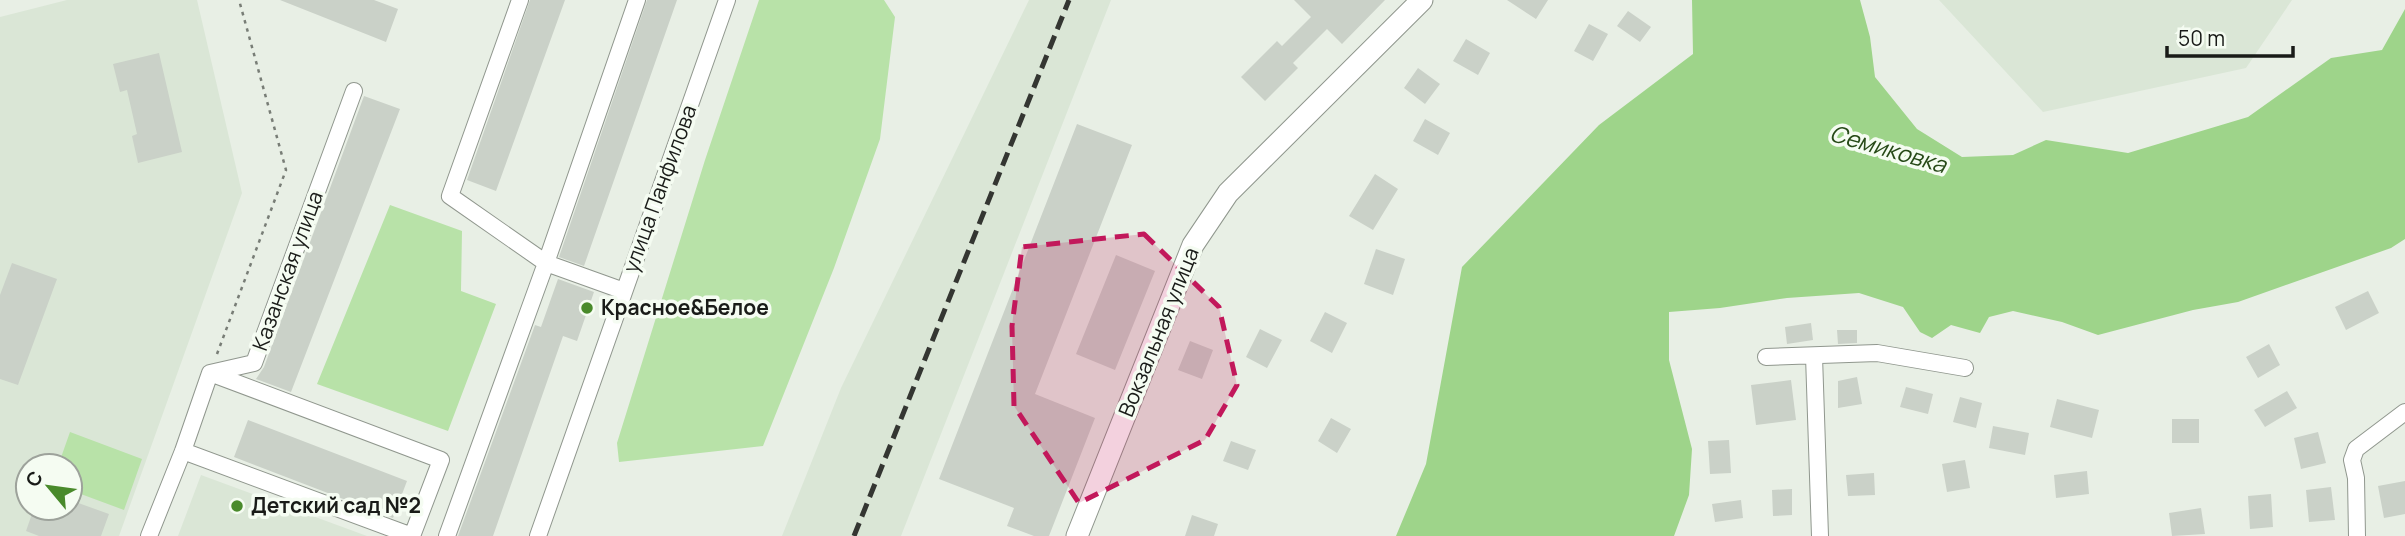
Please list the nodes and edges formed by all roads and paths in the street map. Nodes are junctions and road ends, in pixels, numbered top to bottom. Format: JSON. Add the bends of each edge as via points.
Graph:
{"nodes":[{"id":1,"x":239,"y":0,"type":"edge"},
{"id":2,"x":520,"y":0,"type":"edge"},
{"id":3,"x":637,"y":0,"type":"edge"},
{"id":4,"x":727,"y":0,"type":"edge"},
{"id":5,"x":1422,"y":0,"type":"edge"},
{"id":6,"x":354,"y":91,"type":"dead end"},
{"id":7,"x":546,"y":262,"type":"junction"},
{"id":8,"x":624,"y":291,"type":"junction"},
{"id":9,"x":1814,"y":356,"type":"junction"},
{"id":10,"x":1766,"y":358,"type":"dead end"},
{"id":11,"x":1965,"y":368,"type":"dead end"},
{"id":12,"x":210,"y":373,"type":"junction"},
{"id":13,"x":2405,"y":412,"type":"edge"},
{"id":14,"x":183,"y":451,"type":"junction"},
{"id":15,"x":149,"y":536,"type":"edge"},
{"id":16,"x":447,"y":536,"type":"edge"},
{"id":17,"x":538,"y":536,"type":"edge"},
{"id":18,"x":1077,"y":536,"type":"edge"},
{"id":19,"x":1820,"y":536,"type":"edge"},
{"id":20,"x":2357,"y":536,"type":"edge"}],
"edges":[{"from":1,"to":12,"type":"path","via":[[286,170]]},
{"from":2,"to":7,"type":"street","via":[[450,196]]},
{"from":3,"to":7,"type":"street"},
{"from":4,"to":8,"type":"street","name":"улица Панфилова"},
{"from":5,"to":18,"type":"main road","name":"Вокзальная улица","via":[[1228,192],[1193,245]]},
{"from":6,"to":12,"type":"street","name":"Казанская улица","via":[[254,363]]},
{"from":7,"to":8,"type":"street"},
{"from":7,"to":16,"type":"street"},
{"from":8,"to":17,"type":"street","name":"улица Панфилова"},
{"from":9,"to":10,"type":"street"},
{"from":9,"to":11,"type":"street","via":[[1877,353]]},
{"from":9,"to":19,"type":"street"},
{"from":12,"to":14,"type":"street"},
{"from":12,"to":14,"type":"street","via":[[441,460],[412,536]]},
{"from":13,"to":20,"type":"street","via":[[2356,449],[2352,460]]},
{"from":14,"to":15,"type":"street"}]}
